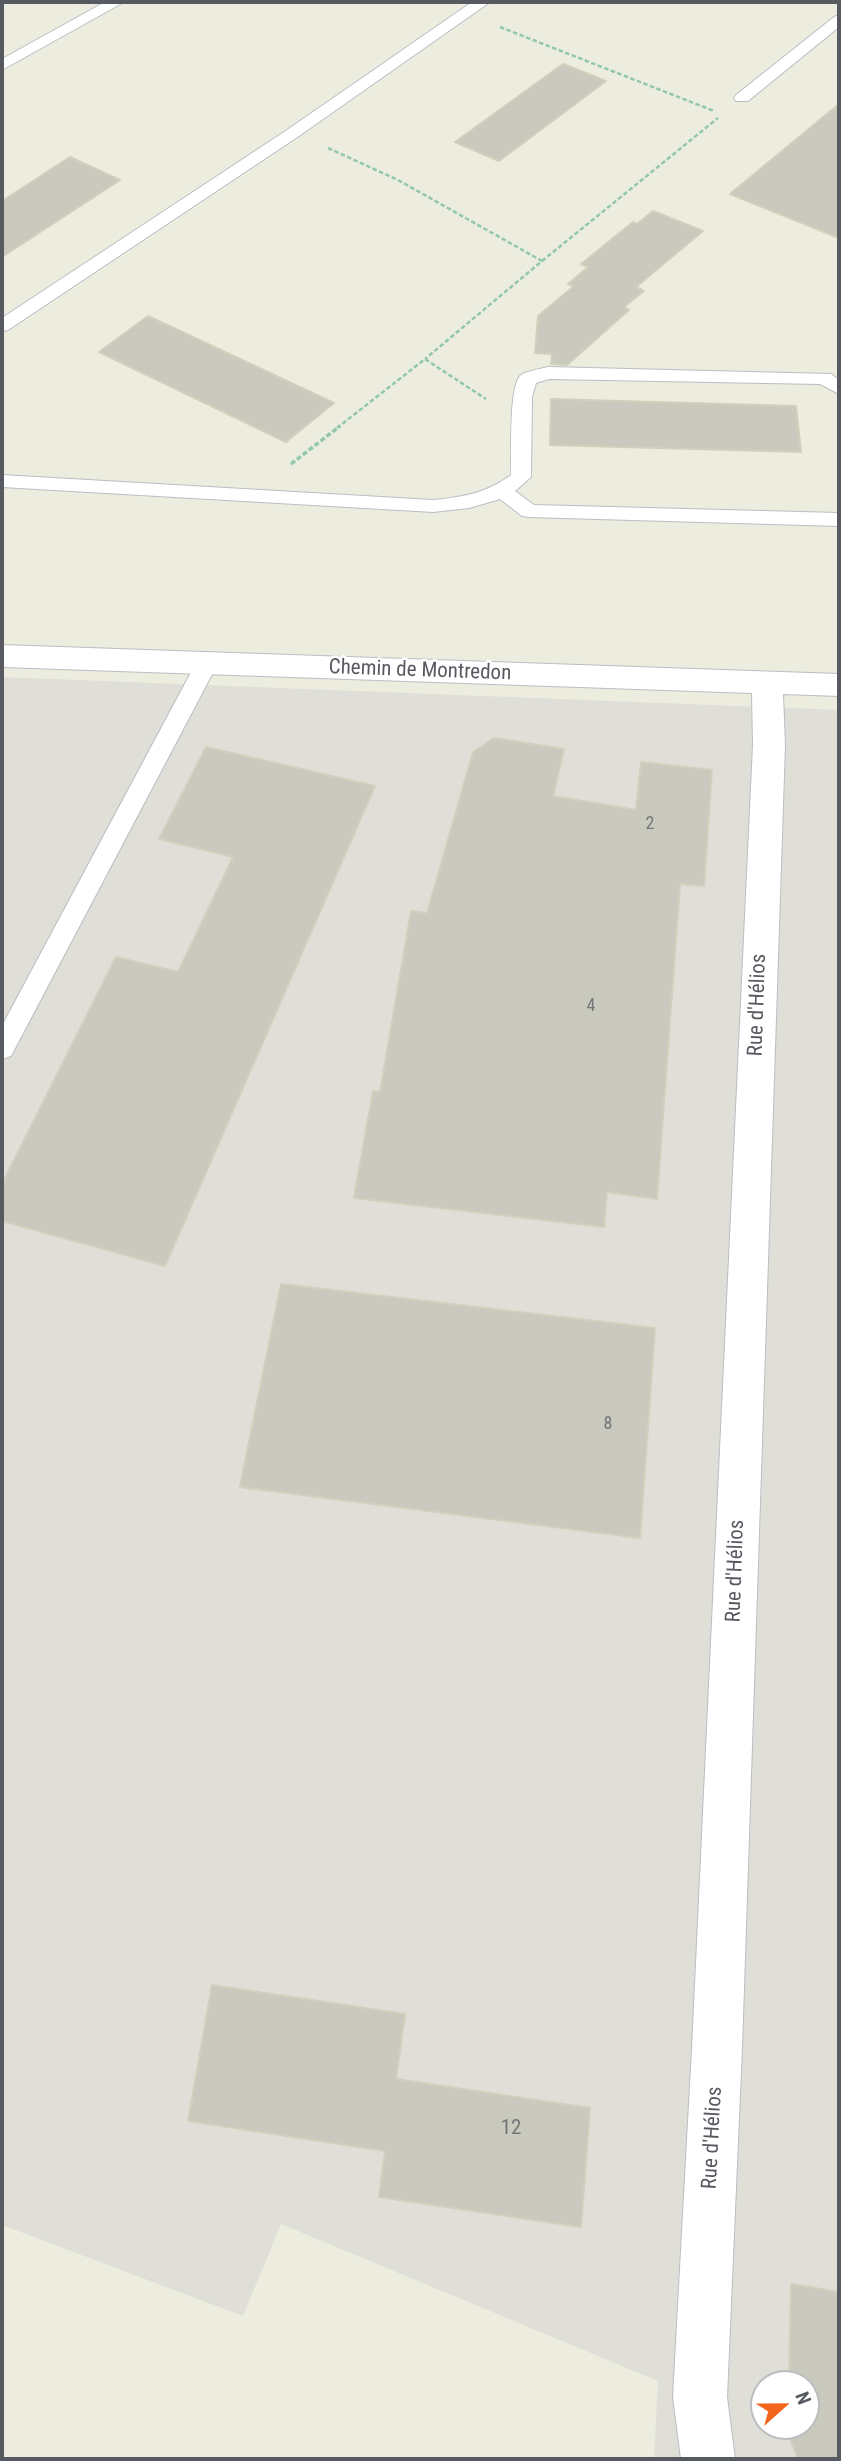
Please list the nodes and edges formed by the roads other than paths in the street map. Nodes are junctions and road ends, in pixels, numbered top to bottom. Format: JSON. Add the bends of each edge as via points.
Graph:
{"nodes":[{"id":1,"x":116,"y":2,"type":"edge"},
{"id":2,"x":470,"y":6,"type":"edge"},
{"id":3,"x":839,"y":20,"type":"edge"},
{"id":4,"x":2,"y":65,"type":"edge"},
{"id":5,"x":742,"y":99,"type":"dead end"},
{"id":6,"x":2,"y":326,"type":"edge"},
{"id":7,"x":839,"y":388,"type":"edge"},
{"id":8,"x":2,"y":481,"type":"edge"},
{"id":9,"x":504,"y":492,"type":"junction"},
{"id":10,"x":839,"y":520,"type":"edge"},
{"id":11,"x":2,"y":656,"type":"edge"},
{"id":12,"x":207,"y":663,"type":"junction"},
{"id":13,"x":767,"y":683,"type":"junction"},
{"id":14,"x":839,"y":685,"type":"edge"},
{"id":15,"x":2,"y":1049,"type":"edge"},
{"id":16,"x":708,"y":2459,"type":"edge"}],
"edges":[{"from":1,"to":4,"type":"lane"},
{"from":2,"to":6,"type":"lane","via":[[293,133]]},
{"from":3,"to":5,"type":"lane","via":[[820,43]]},
{"from":7,"to":9,"type":"lane","via":[[824,378],[548,373],[528,379],[523,397],[521,477]]},
{"from":8,"to":9,"type":"lane","via":[[433,506],[474,503]]},
{"from":9,"to":10,"type":"lane","via":[[529,511]]},
{"from":11,"to":12,"type":"street","name":"Chemin de Montredon"},
{"from":12,"to":13,"type":"street","name":"Chemin de Montredon"},
{"from":12,"to":15,"type":"lane"},
{"from":13,"to":14,"type":"street","name":"Chemin de Montredon"},
{"from":13,"to":16,"type":"street","name":"Rue d'Hélios","via":[[769,745],[700,2397]]}]}
